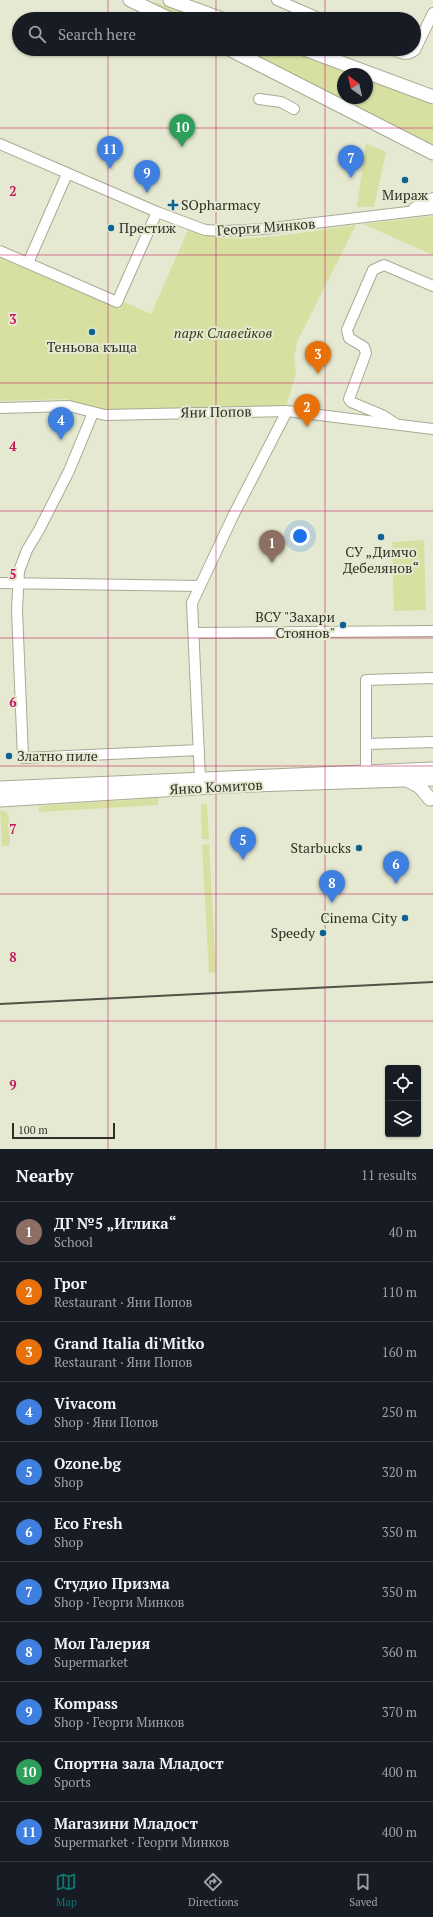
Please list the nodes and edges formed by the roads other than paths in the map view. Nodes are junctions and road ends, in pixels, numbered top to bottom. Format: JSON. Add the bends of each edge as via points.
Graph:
{"nodes":[{"id":1,"x":130,"y":0,"type":"edge"},
{"id":2,"x":170,"y":0,"type":"edge"},
{"id":3,"x":277,"y":0,"type":"edge"},
{"id":4,"x":155,"y":12,"type":"edge"},
{"id":5,"x":203,"y":12,"type":"edge"},
{"id":6,"x":305,"y":12,"type":"edge"},
{"id":7,"x":433,"y":13,"type":"edge"},
{"id":8,"x":421,"y":38,"type":"edge"},
{"id":9,"x":243,"y":56,"type":"edge"},
{"id":10,"x":323,"y":56,"type":"edge"},
{"id":11,"x":433,"y":97,"type":"edge"},
{"id":12,"x":259,"y":99,"type":"dead end"},
{"id":13,"x":294,"y":109,"type":"dead end"},
{"id":14,"x":0,"y":144,"type":"edge"},
{"id":15,"x":433,"y":153,"type":"edge"},
{"id":16,"x":67,"y":174,"type":"junction"},
{"id":17,"x":433,"y":198,"type":"edge"},
{"id":18,"x":433,"y":209,"type":"edge"},
{"id":19,"x":157,"y":212,"type":"junction"},
{"id":20,"x":404,"y":212,"type":"junction"},
{"id":21,"x":0,"y":251,"type":"edge"},
{"id":22,"x":28,"y":263,"type":"junction"},
{"id":23,"x":433,"y":286,"type":"edge"},
{"id":24,"x":0,"y":408,"type":"edge"},
{"id":25,"x":287,"y":411,"type":"junction"},
{"id":26,"x":93,"y":413,"type":"junction"},
{"id":27,"x":398,"y":425,"type":"junction"},
{"id":28,"x":433,"y":429,"type":"edge"},
{"id":29,"x":0,"y":583,"type":"edge"},
{"id":30,"x":17,"y":584,"type":"junction"},
{"id":31,"x":200,"y":586,"type":"junction"},
{"id":32,"x":433,"y":631,"type":"edge"},
{"id":33,"x":194,"y":634,"type":"junction"},
{"id":34,"x":433,"y":678,"type":"edge"},
{"id":35,"x":433,"y":742,"type":"edge"},
{"id":36,"x":367,"y":744,"type":"junction"},
{"id":37,"x":199,"y":750,"type":"junction"},
{"id":38,"x":366,"y":771,"type":"junction"},
{"id":39,"x":431,"y":774,"type":"edge"},
{"id":40,"x":200,"y":778,"type":"junction"},
{"id":41,"x":407,"y":780,"type":"junction"},
{"id":42,"x":0,"y":788,"type":"edge"},
{"id":43,"x":430,"y":799,"type":"dead end"},
{"id":44,"x":0,"y":800,"type":"edge"}],
"edges":[{"from":1,"to":4,"type":"main road"},
{"from":2,"to":5,"type":"main road"},
{"from":3,"to":6,"type":"street"},
{"from":7,"to":8,"type":"street"},
{"from":9,"to":15,"type":"main road"},
{"from":10,"to":11,"type":"main road"},
{"from":12,"to":13,"type":"street","via":[[281,102]]},
{"from":14,"to":16,"type":"street","name":"Георги Минков"},
{"from":16,"to":19,"type":"street","name":"Георги Минков"},
{"from":16,"to":22,"type":"street"},
{"from":17,"to":20,"type":"street","name":"Георги Минков"},
{"from":18,"to":20,"type":"street","name":"Георги Минков"},
{"from":19,"to":20,"type":"street","name":"Георги Минков","via":[[205,230],[224,231],[323,223]]},
{"from":19,"to":22,"type":"street","via":[[117,302]]},
{"from":21,"to":22,"type":"street"},
{"from":23,"to":27,"type":"street","via":[[384,265],[378,266],[373,270],[347,330],[349,338],[364,347],[366,353],[349,399]]},
{"from":24,"to":26,"type":"street","name":"Яни Попов","via":[[69,406]]},
{"from":25,"to":26,"type":"street","name":"Яни Попов","via":[[105,415]]},
{"from":25,"to":27,"type":"street","name":"Яни Попов"},
{"from":25,"to":31,"type":"street"},
{"from":26,"to":30,"type":"street","via":[[69,471],[27,550]]},
{"from":27,"to":28,"type":"street","name":"Яни Попов"},
{"from":29,"to":30,"type":"street"},
{"from":30,"to":31,"type":"street"},
{"from":30,"to":37,"type":"street","via":[[23,758]]},
{"from":31,"to":33,"type":"street","via":[[192,603]]},
{"from":32,"to":33,"type":"street"},
{"from":33,"to":37,"type":"street"},
{"from":34,"to":36,"type":"street","via":[[366,680]]},
{"from":35,"to":36,"type":"street"},
{"from":36,"to":38,"type":"street"},
{"from":37,"to":40,"type":"street"},
{"from":38,"to":39,"type":"main road","name":"Янко Комитов"},
{"from":38,"to":40,"type":"main road","name":"Янко Комитов"},
{"from":39,"to":41,"type":"main road","name":"Янко Комитов"},
{"from":40,"to":42,"type":"main road","name":"Янко Комитов"},
{"from":41,"to":43,"type":"main road","via":[[420,787]]},
{"from":41,"to":44,"type":"main road","name":"Янко Комитов","via":[[228,786]]}]}
